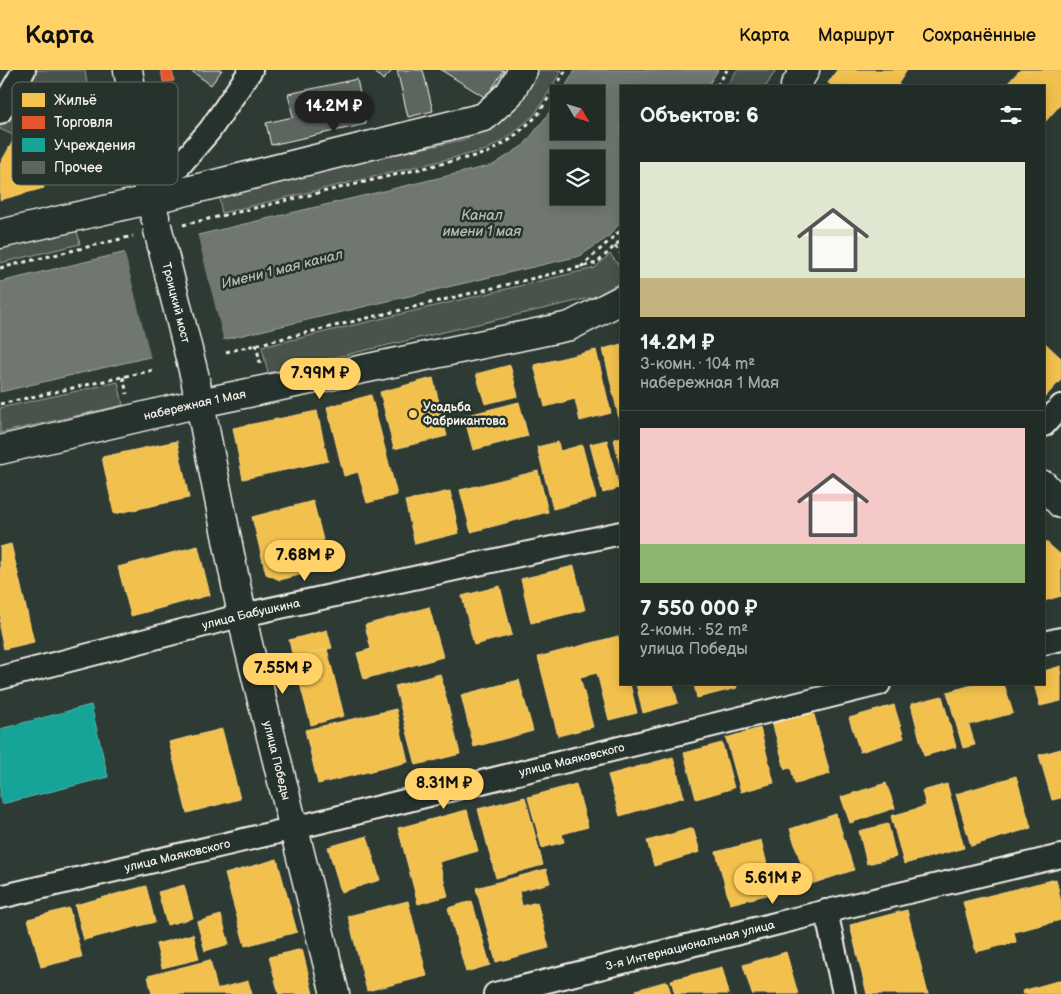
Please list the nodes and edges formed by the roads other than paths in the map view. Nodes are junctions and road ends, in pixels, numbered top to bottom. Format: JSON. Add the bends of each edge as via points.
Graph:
{"nodes":[{"id":1,"x":24,"y":70,"type":"edge"},
{"id":2,"x":251,"y":70,"type":"edge"},
{"id":3,"x":523,"y":70,"type":"edge"},
{"id":4,"x":805,"y":70,"type":"edge"},
{"id":5,"x":17,"y":82,"type":"edge"},
{"id":6,"x":797,"y":85,"type":"edge"},
{"id":7,"x":12,"y":91,"type":"edge"},
{"id":8,"x":0,"y":112,"type":"edge"},
{"id":9,"x":178,"y":167,"type":"edge"},
{"id":10,"x":147,"y":185,"type":"edge"},
{"id":11,"x":163,"y":185,"type":"edge"},
{"id":12,"x":150,"y":200,"type":"junction"},
{"id":13,"x":0,"y":234,"type":"edge"},
{"id":14,"x":620,"y":301,"type":"edge"},
{"id":15,"x":198,"y":391,"type":"junction"},
{"id":16,"x":1061,"y":406,"type":"edge"},
{"id":17,"x":1045,"y":424,"type":"edge"},
{"id":18,"x":0,"y":450,"type":"edge"},
{"id":19,"x":1045,"y":486,"type":"edge"},
{"id":20,"x":1061,"y":504,"type":"edge"},
{"id":21,"x":620,"y":533,"type":"edge"},
{"id":22,"x":243,"y":615,"type":"junction"},
{"id":23,"x":1061,"y":639,"type":"edge"},
{"id":24,"x":1045,"y":643,"type":"edge"},
{"id":25,"x":0,"y":678,"type":"edge"},
{"id":26,"x":875,"y":685,"type":"edge"},
{"id":27,"x":295,"y":828,"type":"junction"},
{"id":28,"x":1061,"y":856,"type":"edge"},
{"id":29,"x":0,"y":897,"type":"edge"},
{"id":30,"x":826,"y":911,"type":"junction"},
{"id":31,"x":335,"y":994,"type":"edge"},
{"id":32,"x":495,"y":994,"type":"edge"},
{"id":33,"x":844,"y":994,"type":"edge"}],
"edges":[{"from":1,"to":5,"type":"street"},
{"from":2,"to":9,"type":"street","via":[[210,130]]},
{"from":3,"to":12,"type":"main road","via":[[509,94],[484,117]]},
{"from":4,"to":6,"type":"main road"},
{"from":7,"to":8,"type":"street"},
{"from":10,"to":12,"type":"main road","name":"Троицкий мост"},
{"from":11,"to":12,"type":"street"},
{"from":12,"to":13,"type":"main road"},
{"from":12,"to":15,"type":"main road","name":"Троицкий мост","bridge":true},
{"from":14,"to":15,"type":"main road","name":"набережная 1 Мая","via":[[570,326]]},
{"from":15,"to":18,"type":"main road","name":"набережная 1 Мая"},
{"from":15,"to":22,"type":"main road","name":"улица Победы"},
{"from":16,"to":17,"type":"street"},
{"from":19,"to":20,"type":"main road"},
{"from":21,"to":22,"type":"street","name":"улица Бабушкина"},
{"from":22,"to":25,"type":"street","name":"улица Бабушкина"},
{"from":22,"to":27,"type":"main road","name":"улица Победы"},
{"from":23,"to":24,"type":"street"},
{"from":26,"to":27,"type":"street","name":"улица Маяковского"},
{"from":27,"to":29,"type":"street","name":"улица Маяковского"},
{"from":27,"to":31,"type":"main road","name":"улица Победы"},
{"from":28,"to":30,"type":"street","name":"3-я Интернациональная улица"},
{"from":30,"to":32,"type":"street","name":"3-я Интернациональная улица"},
{"from":30,"to":33,"type":"street"}]}
